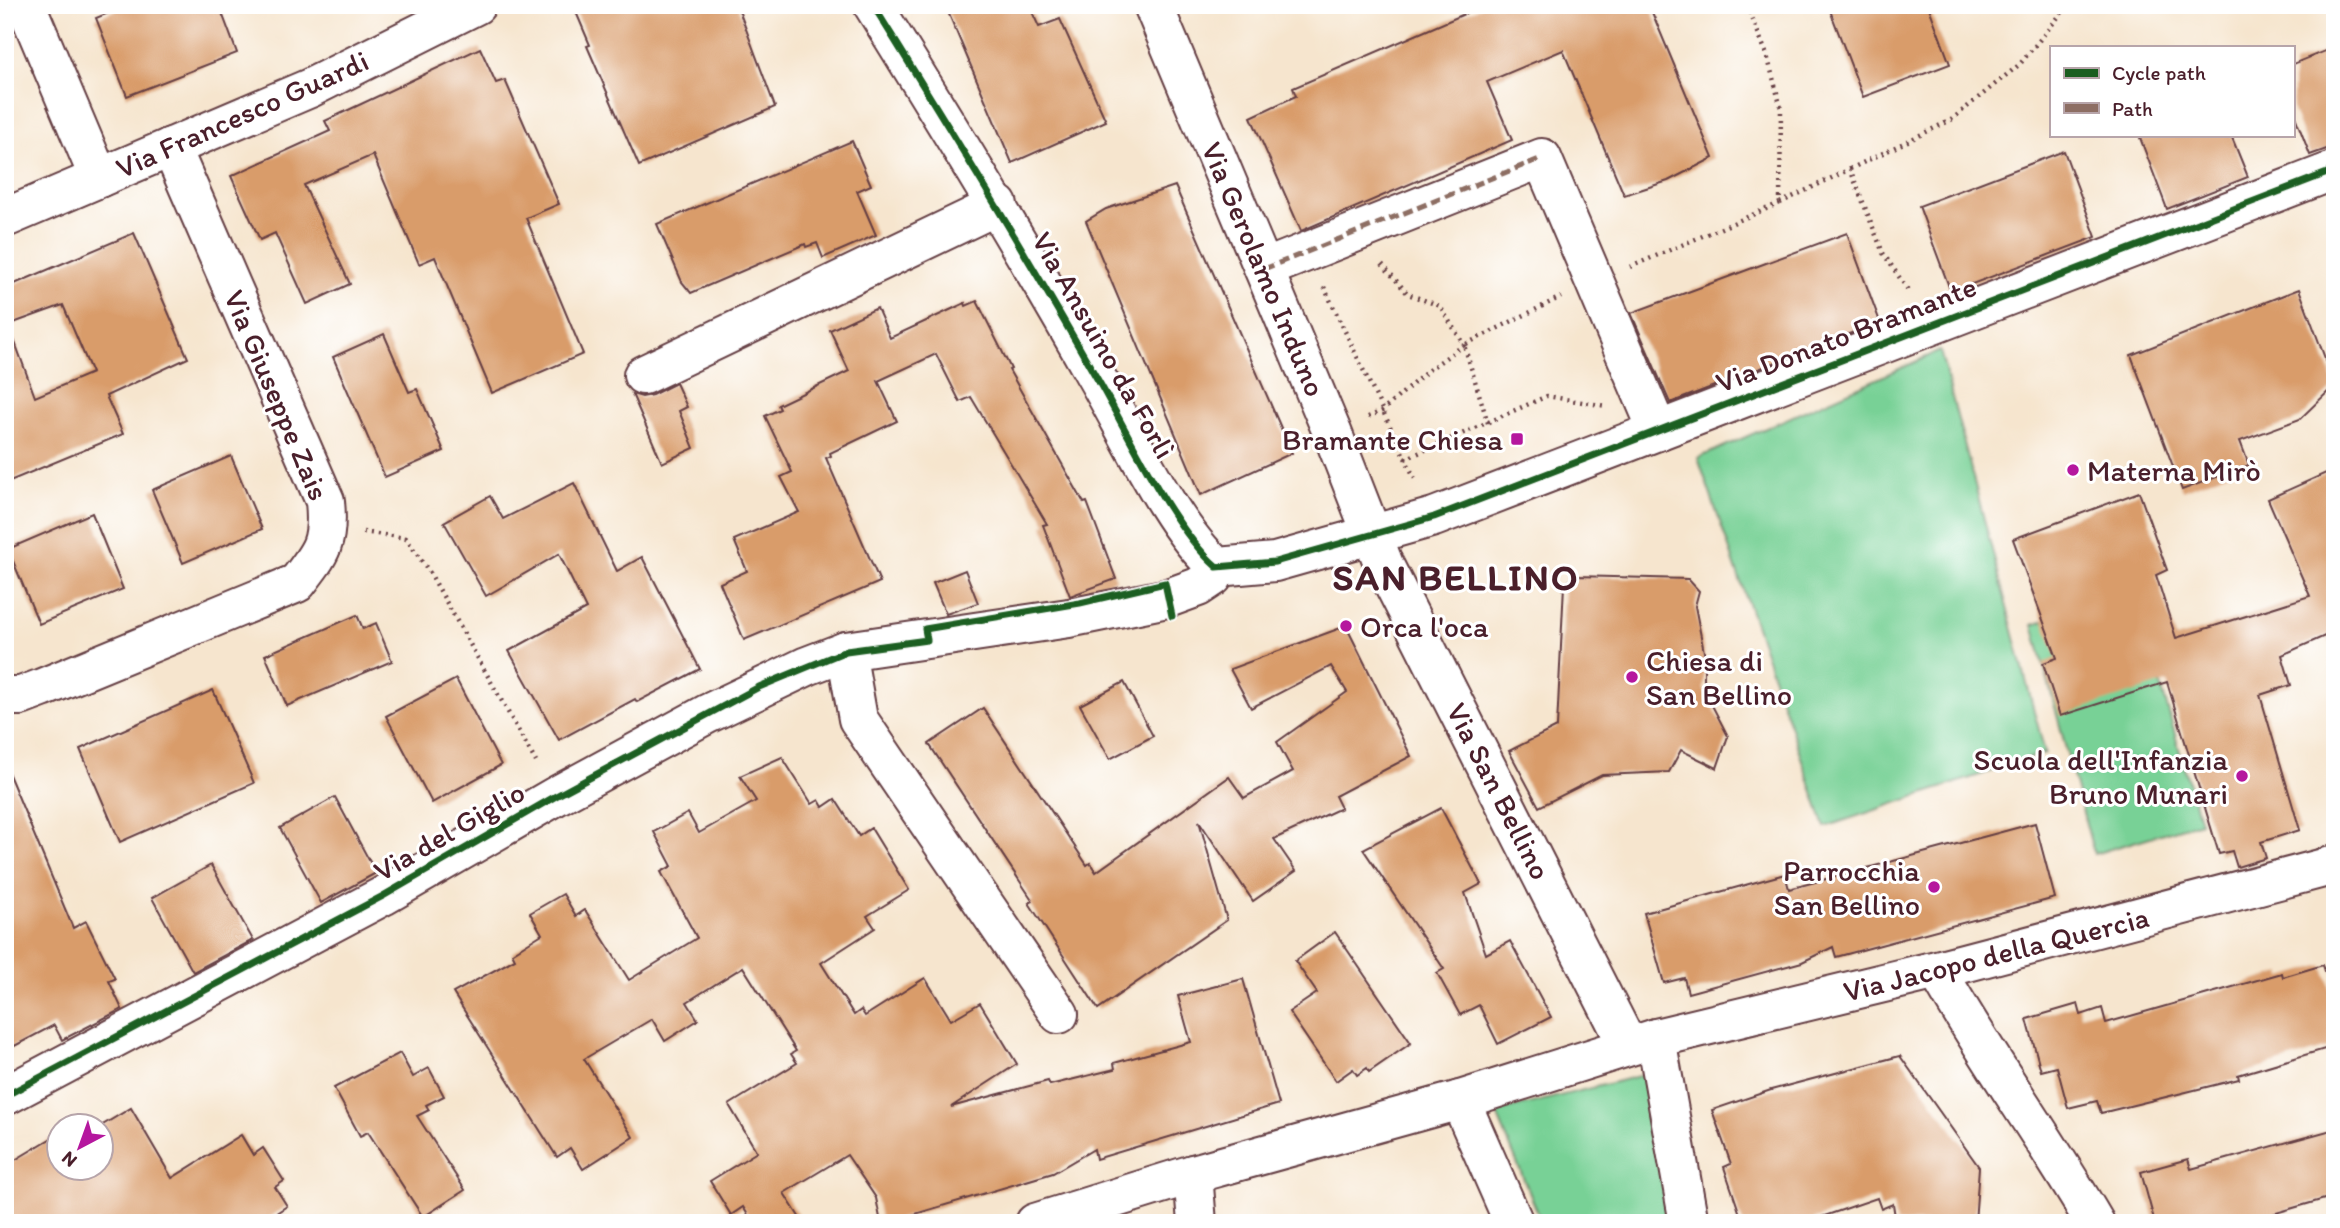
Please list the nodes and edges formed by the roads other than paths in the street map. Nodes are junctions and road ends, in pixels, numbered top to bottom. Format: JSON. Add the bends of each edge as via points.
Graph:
{"nodes":[{"id":1,"x":26,"y":5,"type":"edge"},
{"id":2,"x":476,"y":5,"type":"edge"},
{"id":3,"x":873,"y":5,"type":"edge"},
{"id":4,"x":1153,"y":5,"type":"edge"},
{"id":5,"x":171,"y":147,"type":"junction"},
{"id":6,"x":2335,"y":170,"type":"edge"},
{"id":7,"x":99,"y":178,"type":"junction"},
{"id":8,"x":998,"y":205,"type":"junction"},
{"id":9,"x":5,"y":218,"type":"edge"},
{"id":10,"x":1264,"y":269,"type":"junction"},
{"id":11,"x":643,"y":375,"type":"dead end"},
{"id":12,"x":1654,"y":421,"type":"junction"},
{"id":13,"x":1372,"y":536,"type":"junction"},
{"id":14,"x":1217,"y":567,"type":"junction"},
{"id":15,"x":846,"y":651,"type":"junction"},
{"id":16,"x":5,"y":696,"type":"edge"},
{"id":17,"x":2335,"y":866,"type":"edge"},
{"id":18,"x":1937,"y":970,"type":"junction"},
{"id":19,"x":1059,"y":1014,"type":"dead end"},
{"id":20,"x":1642,"y":1042,"type":"junction"},
{"id":21,"x":5,"y":1096,"type":"edge"},
{"id":22,"x":1460,"y":1100,"type":"junction"},
{"id":23,"x":1193,"y":1174,"type":"junction"},
{"id":24,"x":1035,"y":1223,"type":"edge"},
{"id":25,"x":1197,"y":1223,"type":"edge"},
{"id":26,"x":1514,"y":1223,"type":"edge"},
{"id":27,"x":1689,"y":1223,"type":"edge"},
{"id":28,"x":2095,"y":1223,"type":"edge"}],
"edges":[{"from":1,"to":7,"type":"street"},
{"from":2,"to":5,"type":"street","name":"Via Francesco Guardi","via":[[310,88]]},
{"from":3,"to":8,"type":"street","name":"Via Ansuino da Forlì"},
{"from":4,"to":10,"type":"street","name":"Via Gerolamo Induno"},
{"from":5,"to":7,"type":"street","name":"Via Francesco Guardi"},
{"from":5,"to":16,"type":"street","name":"Via Giuseppe Zais","via":[[325,501],[328,533],[297,583],[32,692]]},
{"from":6,"to":12,"type":"street","name":"Via Donato Bramante","via":[[1930,324]]},
{"from":7,"to":9,"type":"street","name":"Via Francesco Guardi"},
{"from":8,"to":11,"type":"street"},
{"from":8,"to":14,"type":"street","name":"Via Ansuino da Forlì","via":[[1165,497],[1198,550]]},
{"from":10,"to":12,"type":"street","via":[[1542,158]]},
{"from":10,"to":13,"type":"street","name":"Via Gerolamo Induno"},
{"from":12,"to":13,"type":"street","name":"Via Donato Bramante","via":[[1434,517]]},
{"from":13,"to":14,"type":"street","via":[[1275,562]]},
{"from":13,"to":20,"type":"street","name":"Via San Bellino"},
{"from":14,"to":15,"type":"street","name":"Via del Giglio","via":[[1213,577],[1198,587],[1168,598],[1069,618]]},
{"from":15,"to":19,"type":"street","via":[[858,719]]},
{"from":15,"to":21,"type":"street","name":"Via del Giglio","via":[[759,687],[383,895]]},
{"from":17,"to":18,"type":"street","name":"Via Jacopo della Quercia"},
{"from":18,"to":20,"type":"street","name":"Via Jacopo della Quercia"},
{"from":18,"to":28,"type":"street"},
{"from":20,"to":22,"type":"street","name":"Via Jacopo della Quercia"},
{"from":20,"to":27,"type":"street"},
{"from":22,"to":23,"type":"street","name":"Via Jacopo della Quercia"},
{"from":22,"to":26,"type":"street"},
{"from":23,"to":24,"type":"street","name":"Via Jacopo della Quercia"},
{"from":23,"to":25,"type":"street"}]}
